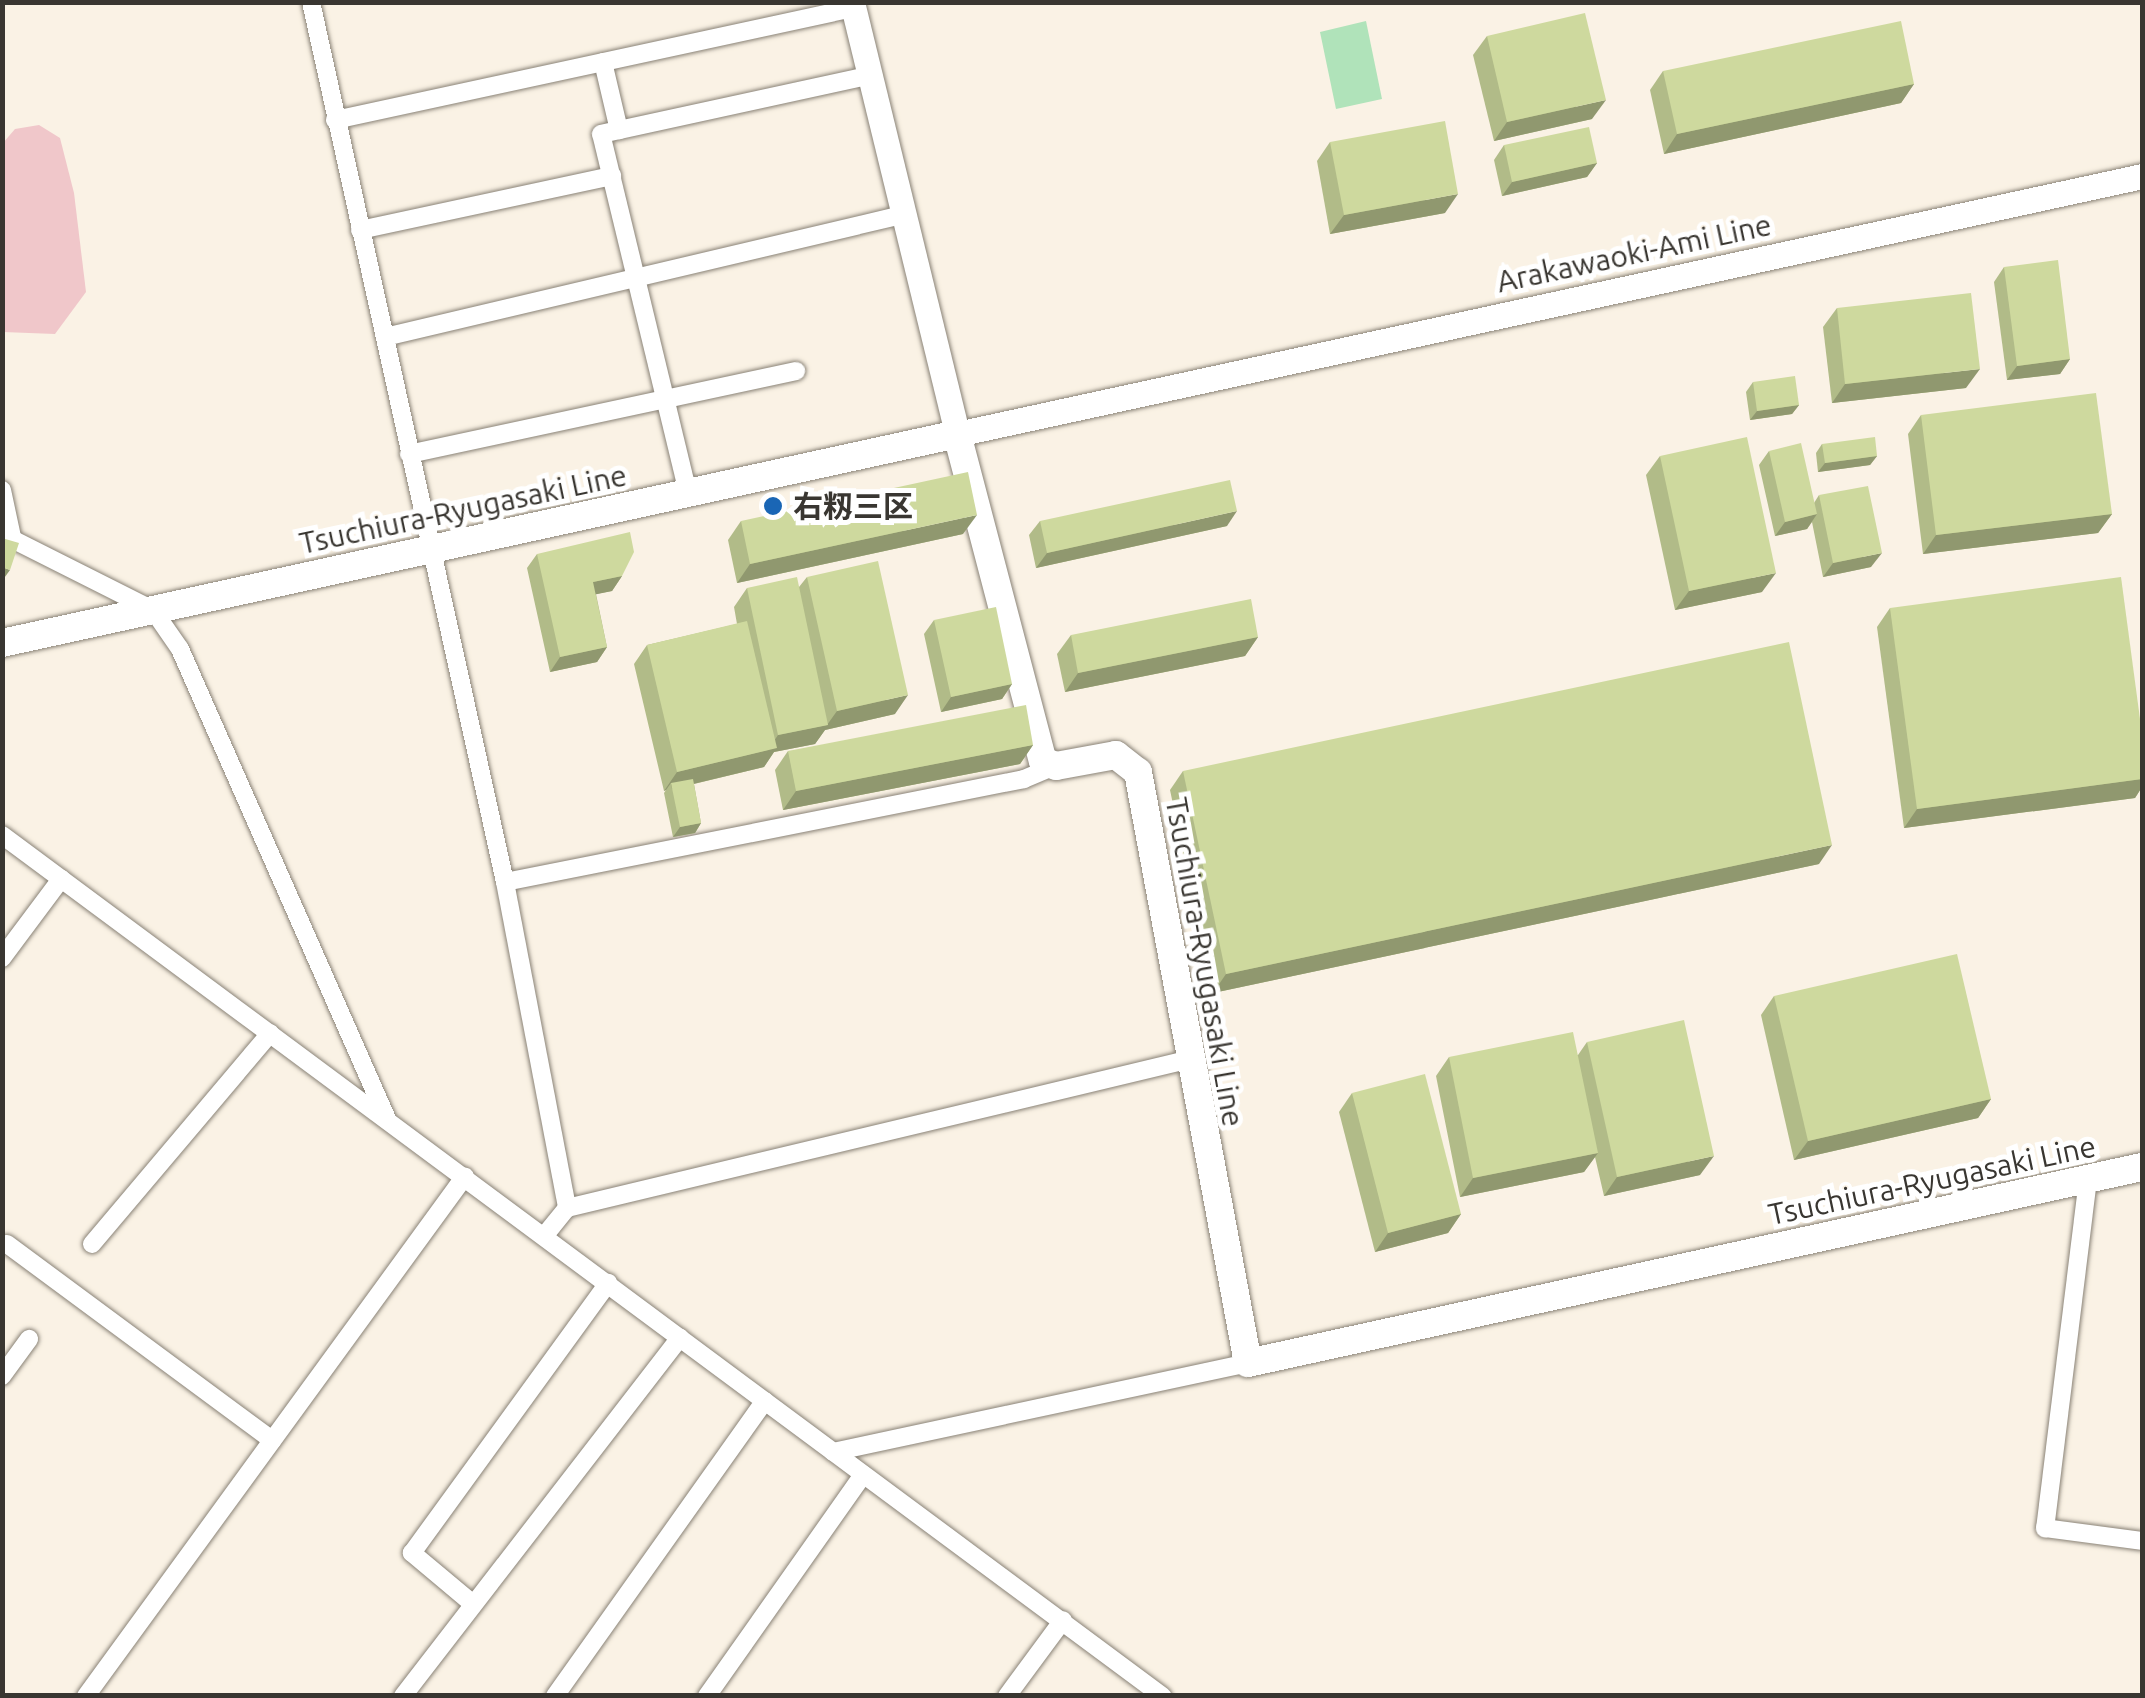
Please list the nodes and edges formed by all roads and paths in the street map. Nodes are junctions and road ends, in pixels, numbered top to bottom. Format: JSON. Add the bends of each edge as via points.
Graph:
{"nodes":[{"id":1,"x":311,"y":2,"type":"edge"},
{"id":2,"x":853,"y":5,"type":"edge"},
{"id":3,"x":603,"y":62,"type":"junction"},
{"id":4,"x":868,"y":76,"type":"junction"},
{"id":5,"x":335,"y":120,"type":"junction"},
{"id":6,"x":619,"y":130,"type":"junction"},
{"id":7,"x":612,"y":176,"type":"junction"},
{"id":8,"x":2142,"y":176,"type":"edge"},
{"id":9,"x":902,"y":215,"type":"junction"},
{"id":10,"x":360,"y":230,"type":"junction"},
{"id":11,"x":637,"y":278,"type":"junction"},
{"id":12,"x":385,"y":337,"type":"junction"},
{"id":13,"x":796,"y":371,"type":"dead end"},
{"id":14,"x":665,"y":398,"type":"junction"},
{"id":15,"x":957,"y":434,"type":"junction"},
{"id":16,"x":409,"y":454,"type":"junction"},
{"id":17,"x":2,"y":490,"type":"edge"},
{"id":18,"x":688,"y":493,"type":"junction"},
{"id":19,"x":7,"y":536,"type":"edge"},
{"id":20,"x":430,"y":549,"type":"junction"},
{"id":21,"x":153,"y":610,"type":"junction"},
{"id":22,"x":2,"y":642,"type":"edge"},
{"id":23,"x":1056,"y":766,"type":"junction"},
{"id":24,"x":2,"y":835,"type":"edge"},
{"id":25,"x":61,"y":879,"type":"junction"},
{"id":26,"x":505,"y":882,"type":"junction"},
{"id":27,"x":2,"y":958,"type":"edge"},
{"id":28,"x":270,"y":1033,"type":"junction"},
{"id":29,"x":1186,"y":1060,"type":"junction"},
{"id":30,"x":388,"y":1119,"type":"junction"},
{"id":31,"x":2142,"y":1167,"type":"edge"},
{"id":32,"x":465,"y":1176,"type":"junction"},
{"id":33,"x":2088,"y":1179,"type":"junction"},
{"id":34,"x":567,"y":1208,"type":"junction"},
{"id":35,"x":545,"y":1234,"type":"junction"},
{"id":36,"x":7,"y":1244,"type":"dead end"},
{"id":37,"x":92,"y":1244,"type":"dead end"},
{"id":38,"x":608,"y":1282,"type":"junction"},
{"id":39,"x":680,"y":1337,"type":"junction"},
{"id":40,"x":29,"y":1339,"type":"dead end"},
{"id":41,"x":1248,"y":1363,"type":"junction"},
{"id":42,"x":2,"y":1376,"type":"edge"},
{"id":43,"x":765,"y":1401,"type":"junction"},
{"id":44,"x":272,"y":1440,"type":"junction"},
{"id":45,"x":832,"y":1452,"type":"junction"},
{"id":46,"x":863,"y":1475,"type":"junction"},
{"id":47,"x":2142,"y":1541,"type":"edge"},
{"id":48,"x":473,"y":1604,"type":"junction"},
{"id":49,"x":1063,"y":1620,"type":"junction"},
{"id":50,"x":86,"y":1696,"type":"edge"},
{"id":51,"x":403,"y":1696,"type":"edge"},
{"id":52,"x":555,"y":1696,"type":"edge"},
{"id":53,"x":707,"y":1696,"type":"edge"},
{"id":54,"x":1007,"y":1696,"type":"edge"},
{"id":55,"x":1162,"y":1696,"type":"edge"}],
"edges":[{"from":1,"to":5,"type":"street"},
{"from":2,"to":3,"type":"street"},
{"from":2,"to":4,"type":"main road"},
{"from":3,"to":5,"type":"street"},
{"from":3,"to":6,"type":"street"},
{"from":4,"to":6,"type":"street"},
{"from":4,"to":9,"type":"main road"},
{"from":5,"to":10,"type":"street"},
{"from":6,"to":7,"type":"street","via":[[601,134]]},
{"from":7,"to":10,"type":"street"},
{"from":7,"to":11,"type":"street"},
{"from":8,"to":15,"type":"main road","name":"Arakawaoki-Ami Line"},
{"from":9,"to":11,"type":"street"},
{"from":9,"to":15,"type":"main road"},
{"from":10,"to":12,"type":"street"},
{"from":11,"to":12,"type":"street"},
{"from":11,"to":14,"type":"street"},
{"from":12,"to":16,"type":"street"},
{"from":13,"to":14,"type":"street"},
{"from":14,"to":16,"type":"street"},
{"from":14,"to":18,"type":"street"},
{"from":15,"to":18,"type":"main road","name":"Tsuchiura-Ryugasaki Line"},
{"from":15,"to":23,"type":"main road","via":[[1037,749]]},
{"from":16,"to":20,"type":"street"},
{"from":17,"to":19,"type":"street"},
{"from":18,"to":20,"type":"main road","name":"Tsuchiura-Ryugasaki Line"},
{"from":19,"to":21,"type":"street"},
{"from":20,"to":21,"type":"main road","name":"Tsuchiura-Ryugasaki Line"},
{"from":20,"to":26,"type":"street"},
{"from":21,"to":22,"type":"main road","name":"Tsuchiura-Ryugasaki Line"},
{"from":21,"to":30,"type":"street","via":[[200,688]]},
{"from":23,"to":26,"type":"street","via":[[1024,779]]},
{"from":23,"to":29,"type":"main road","name":"Tsuchiura-Ryugasaki Line","via":[[1116,755],[1138,772]]},
{"from":24,"to":25,"type":"street"},
{"from":25,"to":27,"type":"street"},
{"from":25,"to":28,"type":"street"},
{"from":26,"to":34,"type":"street"},
{"from":28,"to":30,"type":"street"},
{"from":28,"to":37,"type":"street"},
{"from":29,"to":34,"type":"street"},
{"from":29,"to":41,"type":"main road","name":"Tsuchiura-Ryugasaki Line"},
{"from":30,"to":32,"type":"street"},
{"from":31,"to":33,"type":"main road","name":"Tsuchiura-Ryugasaki Line"},
{"from":32,"to":35,"type":"street"},
{"from":32,"to":44,"type":"street"},
{"from":33,"to":41,"type":"main road","name":"Tsuchiura-Ryugasaki Line"},
{"from":33,"to":47,"type":"street","via":[[2045,1528]]},
{"from":34,"to":35,"type":"street"},
{"from":35,"to":38,"type":"street"},
{"from":36,"to":44,"type":"street"},
{"from":38,"to":39,"type":"street"},
{"from":38,"to":48,"type":"street","via":[[412,1553]]},
{"from":39,"to":43,"type":"street"},
{"from":39,"to":48,"type":"street"},
{"from":40,"to":42,"type":"street"},
{"from":41,"to":45,"type":"street"},
{"from":43,"to":45,"type":"street"},
{"from":43,"to":52,"type":"street"},
{"from":44,"to":50,"type":"street"},
{"from":45,"to":46,"type":"street"},
{"from":46,"to":49,"type":"street"},
{"from":46,"to":53,"type":"street"},
{"from":48,"to":51,"type":"street"},
{"from":49,"to":54,"type":"street"},
{"from":49,"to":55,"type":"street"}]}
